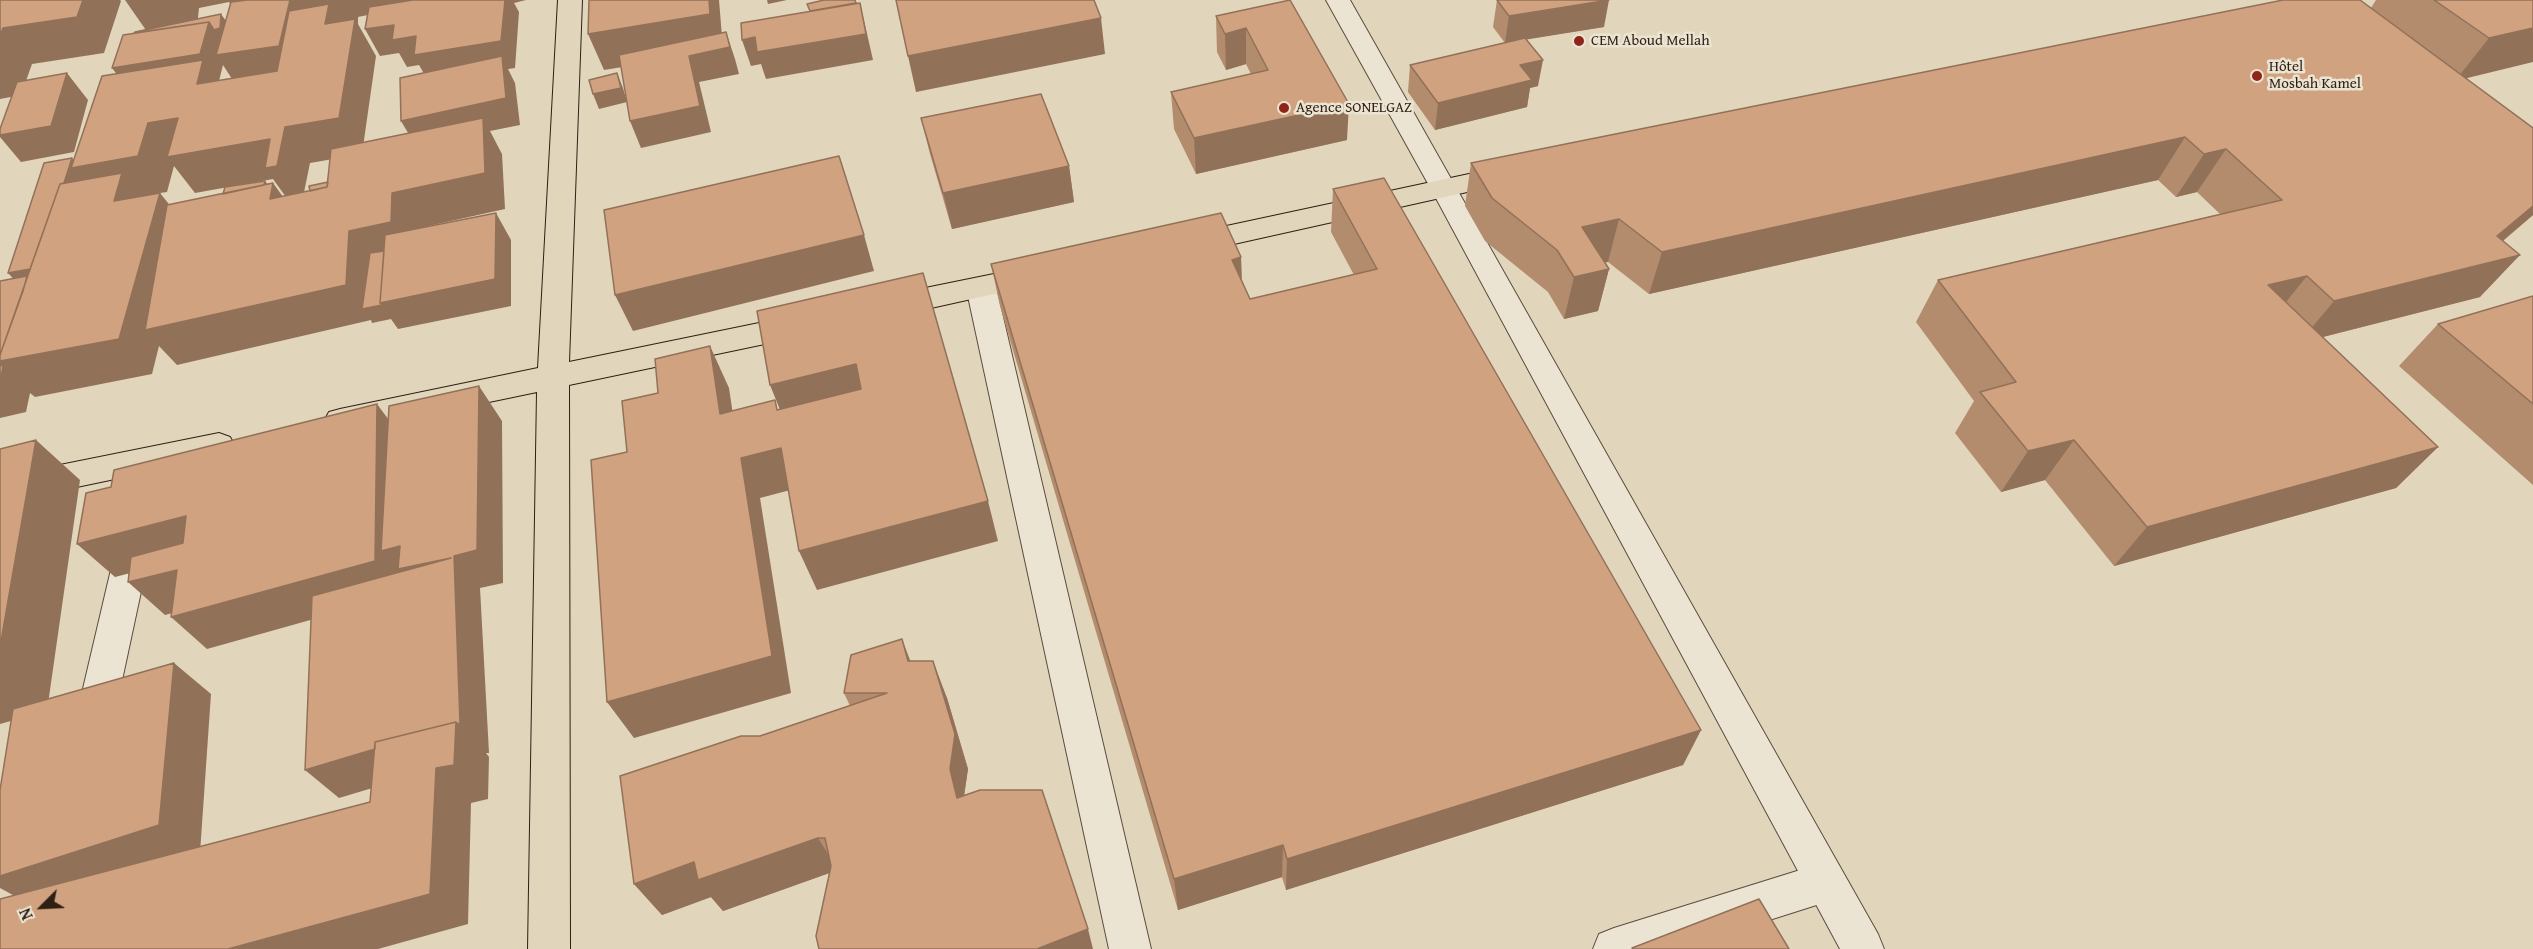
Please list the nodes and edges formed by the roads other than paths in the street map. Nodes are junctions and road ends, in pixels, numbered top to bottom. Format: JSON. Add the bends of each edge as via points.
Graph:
{"nodes":[{"id":1,"x":570,"y":0,"type":"edge"},
{"id":2,"x":1338,"y":0,"type":"edge"},
{"id":3,"x":1538,"y":168,"type":"edge"},
{"id":4,"x":1445,"y":189,"type":"junction"},
{"id":5,"x":1167,"y":248,"type":"edge"},
{"id":6,"x":1062,"y":270,"type":"edge"},
{"id":7,"x":981,"y":287,"type":"junction"},
{"id":8,"x":865,"y":312,"type":"edge"},
{"id":9,"x":830,"y":319,"type":"edge"},
{"id":10,"x":553,"y":377,"type":"junction"},
{"id":11,"x":313,"y":426,"type":"edge"},
{"id":12,"x":244,"y":440,"type":"edge"},
{"id":13,"x":153,"y":459,"type":"junction"},
{"id":14,"x":0,"y":490,"type":"edge"},
{"id":15,"x":85,"y":762,"type":"edge"},
{"id":16,"x":1826,"y":882,"type":"junction"},
{"id":17,"x":549,"y":949,"type":"edge"},
{"id":18,"x":1130,"y":949,"type":"edge"},
{"id":19,"x":1614,"y":949,"type":"edge"},
{"id":20,"x":1863,"y":949,"type":"edge"}],
"edges":[{"from":1,"to":10,"type":"main road"},
{"from":2,"to":4,"type":"street"},
{"from":3,"to":4,"type":"main road"},
{"from":4,"to":5,"type":"main road"},
{"from":4,"to":16,"type":"street"},
{"from":6,"to":7,"type":"main road"},
{"from":7,"to":8,"type":"main road"},
{"from":7,"to":18,"type":"street"},
{"from":9,"to":10,"type":"main road"},
{"from":10,"to":11,"type":"main road"},
{"from":10,"to":17,"type":"main road"},
{"from":12,"to":13,"type":"main road"},
{"from":13,"to":14,"type":"main road"},
{"from":13,"to":15,"type":"street"},
{"from":16,"to":19,"type":"street"},
{"from":16,"to":20,"type":"street"}]}
